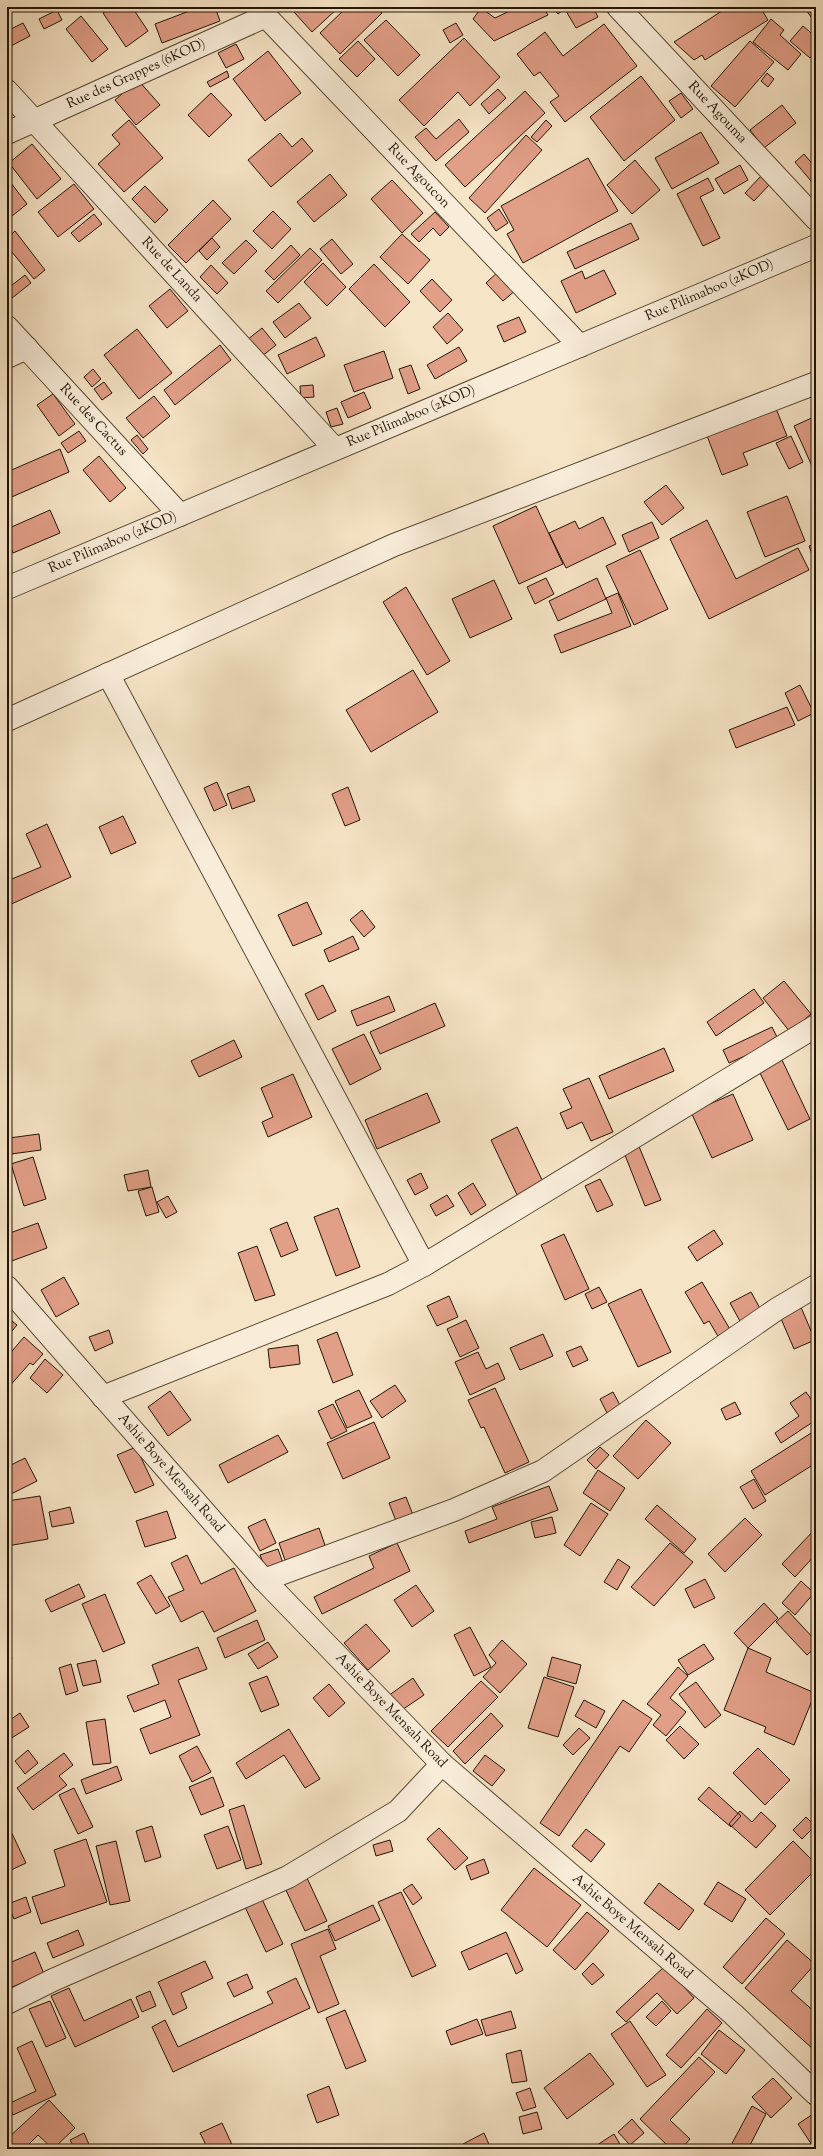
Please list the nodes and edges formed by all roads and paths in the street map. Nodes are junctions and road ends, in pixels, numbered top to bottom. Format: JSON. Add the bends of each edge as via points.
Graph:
{"nodes":[{"id":1,"x":618,"y":7,"type":"edge"},
{"id":2,"x":262,"y":12,"type":"edge"},
{"id":3,"x":7,"y":91,"type":"edge"},
{"id":4,"x":35,"y":121,"type":"junction"},
{"id":5,"x":7,"y":133,"type":"edge"},
{"id":6,"x":816,"y":219,"type":"edge"},
{"id":7,"x":816,"y":246,"type":"edge"},
{"id":8,"x":7,"y":327,"type":"edge"},
{"id":9,"x":580,"y":346,"type":"junction"},
{"id":10,"x":27,"y":348,"type":"junction"},
{"id":11,"x":7,"y":357,"type":"edge"},
{"id":12,"x":816,"y":382,"type":"edge"},
{"id":13,"x":335,"y":449,"type":"junction"},
{"id":14,"x":180,"y":515,"type":"junction"},
{"id":15,"x":7,"y":588,"type":"edge"},
{"id":16,"x":108,"y":674,"type":"junction"},
{"id":17,"x":7,"y":720,"type":"edge"},
{"id":18,"x":816,"y":1026,"type":"edge"},
{"id":19,"x":424,"y":1265,"type":"junction"},
{"id":20,"x":816,"y":1286,"type":"edge"},
{"id":21,"x":7,"y":1287,"type":"edge"},
{"id":22,"x":103,"y":1397,"type":"junction"},
{"id":23,"x":264,"y":1580,"type":"junction"},
{"id":24,"x":442,"y":1764,"type":"junction"},
{"id":25,"x":7,"y":2003,"type":"edge"},
{"id":26,"x":816,"y":2094,"type":"edge"}],
"edges":[{"from":1,"to":6,"type":"street","name":"Rue Agouma"},
{"from":2,"to":4,"type":"street","name":"Rue des Grappes (6KOD)"},
{"from":2,"to":9,"type":"street","name":"Rue Agoucon"},
{"from":3,"to":4,"type":"street","name":"Rue de Landa"},
{"from":4,"to":5,"type":"street","name":"Rue des Grappes (6KOD)"},
{"from":4,"to":13,"type":"street","name":"Rue de Landa"},
{"from":7,"to":9,"type":"street","name":"Rue Pilimaboo (2KOD)"},
{"from":8,"to":10,"type":"street","name":"Rue des Cactus"},
{"from":9,"to":13,"type":"street","name":"Rue Pilimaboo (2KOD)"},
{"from":10,"to":11,"type":"street"},
{"from":10,"to":14,"type":"street","name":"Rue des Cactus"},
{"from":12,"to":16,"type":"street","via":[[394,545]]},
{"from":13,"to":14,"type":"street","name":"Rue Pilimaboo (2KOD)"},
{"from":14,"to":15,"type":"street","name":"Rue Pilimaboo (2KOD)"},
{"from":16,"to":17,"type":"street"},
{"from":16,"to":19,"type":"street"},
{"from":18,"to":19,"type":"street"},
{"from":19,"to":22,"type":"street","via":[[388,1284]]},
{"from":20,"to":23,"type":"street","via":[[777,1309],[543,1471],[454,1510]]},
{"from":21,"to":22,"type":"street","name":"Ashie Boye Mensah Road"},
{"from":22,"to":23,"type":"street","name":"Ashie Boye Mensah Road"},
{"from":23,"to":24,"type":"street","name":"Ashie Boye Mensah Road"},
{"from":24,"to":25,"type":"street","via":[[398,1811],[288,1877],[53,1980]]},
{"from":24,"to":26,"type":"street","name":"Ashie Boye Mensah Road","via":[[733,2014]]}]}
